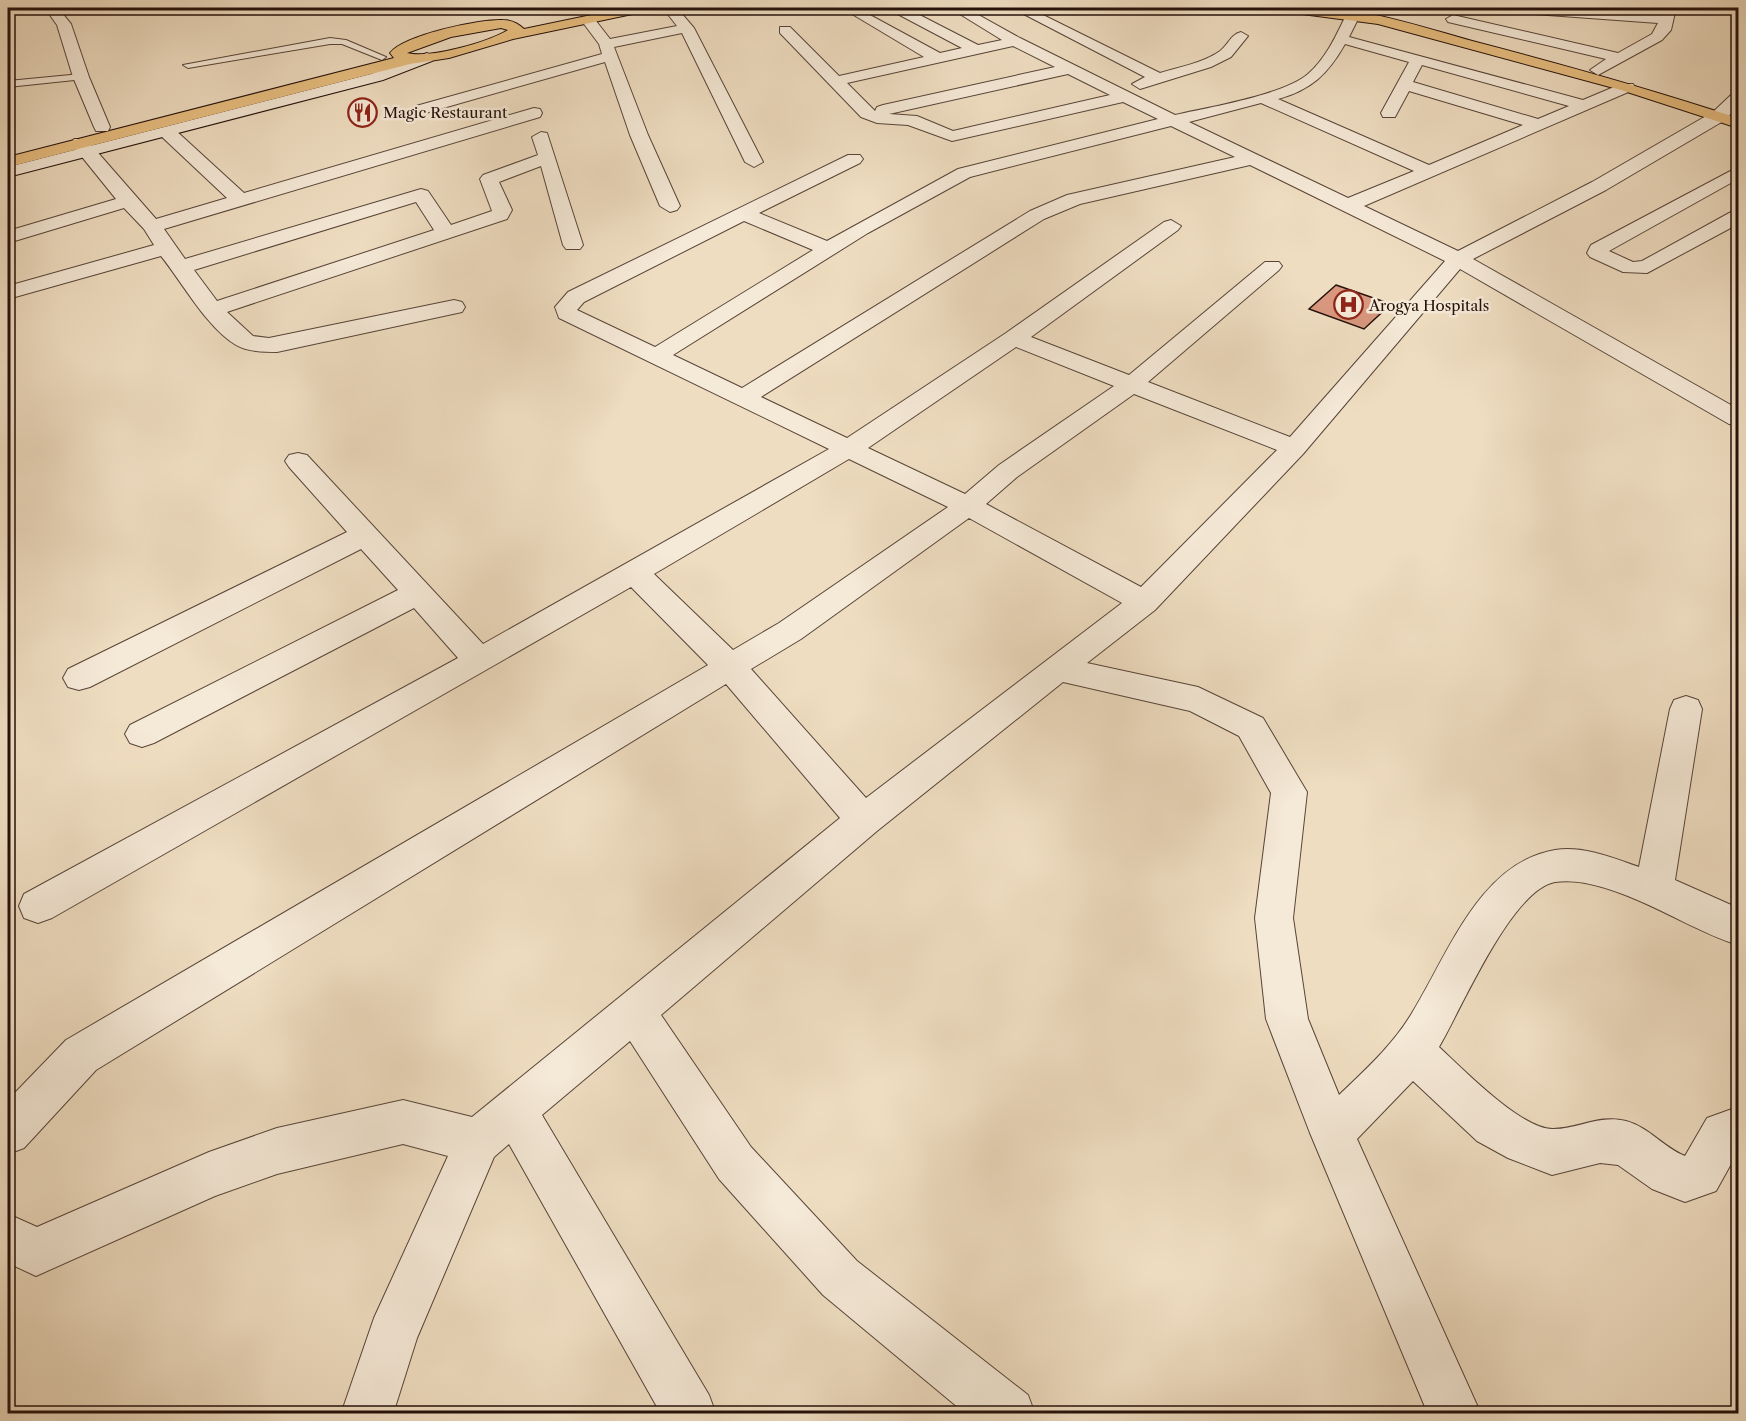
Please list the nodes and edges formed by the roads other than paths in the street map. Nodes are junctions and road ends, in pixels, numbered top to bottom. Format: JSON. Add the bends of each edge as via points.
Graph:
{"nodes":[{"id":1,"x":51,"y":8,"type":"edge"},
{"id":2,"x":613,"y":8,"type":"edge"},
{"id":3,"x":642,"y":8,"type":"edge"},
{"id":4,"x":670,"y":8,"type":"edge"},
{"id":5,"x":848,"y":8,"type":"edge"},
{"id":6,"x":897,"y":8,"type":"edge"},
{"id":7,"x":957,"y":8,"type":"edge"},
{"id":8,"x":1019,"y":8,"type":"edge"},
{"id":9,"x":1287,"y":8,"type":"edge"},
{"id":10,"x":1508,"y":8,"type":"edge"},
{"id":11,"x":1321,"y":9,"type":"edge"},
{"id":12,"x":1453,"y":13,"type":"edge"},
{"id":13,"x":1667,"y":13,"type":"edge"},
{"id":14,"x":587,"y":14,"type":"edge"},
{"id":15,"x":1353,"y":15,"type":"junction"},
{"id":16,"x":478,"y":27,"type":"junction"},
{"id":17,"x":687,"y":28,"type":"junction"},
{"id":18,"x":514,"y":29,"type":"junction"},
{"id":19,"x":785,"y":30,"type":"dead end"},
{"id":20,"x":1432,"y":34,"type":"junction"},
{"id":21,"x":1241,"y":36,"type":"dead end"},
{"id":22,"x":1342,"y":39,"type":"junction"},
{"id":23,"x":1016,"y":41,"type":"junction"},
{"id":24,"x":608,"y":50,"type":"junction"},
{"id":25,"x":976,"y":50,"type":"junction"},
{"id":26,"x":887,"y":54,"type":"dead end"},
{"id":27,"x":396,"y":57,"type":"junction"},
{"id":28,"x":1617,"y":57,"type":"junction"},
{"id":29,"x":427,"y":58,"type":"junction"},
{"id":30,"x":1417,"y":60,"type":"junction"},
{"id":31,"x":843,"y":62,"type":"dead end"},
{"id":32,"x":936,"y":64,"type":"junction"},
{"id":33,"x":188,"y":65,"type":"dead end"},
{"id":34,"x":821,"y":66,"type":"junction"},
{"id":35,"x":1072,"y":68,"type":"junction"},
{"id":36,"x":1588,"y":76,"type":"junction"},
{"id":37,"x":81,"y":77,"type":"junction"},
{"id":38,"x":1160,"y":79,"type":"junction"},
{"id":39,"x":527,"y":80,"type":"junction"},
{"id":40,"x":836,"y":81,"type":"junction"},
{"id":41,"x":8,"y":84,"type":"edge"},
{"id":42,"x":1404,"y":84,"type":"junction"},
{"id":43,"x":1627,"y":87,"type":"junction"},
{"id":44,"x":975,"y":90,"type":"junction"},
{"id":45,"x":1122,"y":93,"type":"junction"},
{"id":46,"x":1263,"y":98,"type":"junction"},
{"id":47,"x":1584,"y":105,"type":"junction"},
{"id":48,"x":1413,"y":107,"type":"dead end"},
{"id":49,"x":422,"y":109,"type":"dead end"},
{"id":50,"x":1732,"y":112,"type":"edge"},
{"id":51,"x":534,"y":113,"type":"junction"},
{"id":52,"x":867,"y":113,"type":"junction"},
{"id":53,"x":1027,"y":120,"type":"junction"},
{"id":54,"x":1174,"y":121,"type":"junction"},
{"id":55,"x":1540,"y":125,"type":"junction"},
{"id":56,"x":102,"y":127,"type":"junction"},
{"id":57,"x":167,"y":132,"type":"junction"},
{"id":58,"x":1484,"y":132,"type":"dead end"},
{"id":59,"x":1504,"y":140,"type":"junction"},
{"id":60,"x":85,"y":147,"type":"junction"},
{"id":61,"x":8,"y":149,"type":"edge"},
{"id":62,"x":399,"y":153,"type":"junction"},
{"id":63,"x":547,"y":158,"type":"junction"},
{"id":64,"x":854,"y":159,"type":"dead end"},
{"id":65,"x":1250,"y":159,"type":"junction"},
{"id":66,"x":8,"y":162,"type":"edge"},
{"id":67,"x":753,"y":162,"type":"dead end"},
{"id":68,"x":8,"y":172,"type":"edge"},
{"id":69,"x":1431,"y":172,"type":"junction"},
{"id":70,"x":1738,"y":172,"type":"edge"},
{"id":71,"x":420,"y":195,"type":"junction"},
{"id":72,"x":241,"y":200,"type":"junction"},
{"id":73,"x":128,"y":201,"type":"junction"},
{"id":74,"x":670,"y":206,"type":"dead end"},
{"id":75,"x":1347,"y":206,"type":"junction"},
{"id":76,"x":744,"y":214,"type":"junction"},
{"id":77,"x":1738,"y":216,"type":"edge"},
{"id":78,"x":152,"y":226,"type":"junction"},
{"id":79,"x":1171,"y":226,"type":"dead end"},
{"id":80,"x":447,"y":234,"type":"junction"},
{"id":81,"x":8,"y":237,"type":"edge"},
{"id":82,"x":573,"y":245,"type":"dead end"},
{"id":83,"x":166,"y":248,"type":"junction"},
{"id":84,"x":828,"y":249,"type":"junction"},
{"id":85,"x":1458,"y":259,"type":"junction"},
{"id":86,"x":1272,"y":266,"type":"dead end"},
{"id":87,"x":182,"y":267,"type":"junction"},
{"id":88,"x":8,"y":293,"type":"edge"},
{"id":89,"x":454,"y":307,"type":"dead end"},
{"id":90,"x":214,"y":309,"type":"junction"},
{"id":91,"x":1014,"y":338,"type":"junction"},
{"id":92,"x":656,"y":356,"type":"junction"},
{"id":93,"x":1133,"y":383,"type":"junction"},
{"id":94,"x":743,"y":398,"type":"junction"},
{"id":95,"x":1738,"y":419,"type":"edge"},
{"id":96,"x":850,"y":448,"type":"junction"},
{"id":97,"x":1294,"y":448,"type":"junction"},
{"id":98,"x":298,"y":461,"type":"dead end"},
{"id":99,"x":968,"y":507,"type":"junction"},
{"id":100,"x":365,"y":535,"type":"junction"},
{"id":101,"x":634,"y":572,"type":"junction"},
{"id":102,"x":418,"y":593,"type":"junction"},
{"id":103,"x":1144,"y":602,"type":"junction"},
{"id":104,"x":479,"y":661,"type":"junction"},
{"id":105,"x":730,"y":668,"type":"junction"},
{"id":106,"x":1058,"y":669,"type":"junction"},
{"id":107,"x":79,"y":678,"type":"dead end"},
{"id":108,"x":1686,"y":709,"type":"dead end"},
{"id":109,"x":142,"y":734,"type":"dead end"},
{"id":110,"x":864,"y":820,"type":"junction"},
{"id":111,"x":1654,"y":890,"type":"junction"},
{"id":112,"x":38,"y":906,"type":"dead end"},
{"id":113,"x":1738,"y":927,"type":"edge"},
{"id":114,"x":635,"y":1012,"type":"junction"},
{"id":115,"x":1412,"y":1050,"type":"junction"},
{"id":116,"x":514,"y":1111,"type":"junction"},
{"id":117,"x":8,"y":1132,"type":"edge"},
{"id":118,"x":1332,"y":1133,"type":"junction"},
{"id":119,"x":1738,"y":1134,"type":"edge"},
{"id":120,"x":478,"y":1141,"type":"junction"},
{"id":121,"x":8,"y":1238,"type":"edge"},
{"id":122,"x":366,"y":1413,"type":"edge"},
{"id":123,"x":690,"y":1413,"type":"edge"},
{"id":124,"x":1009,"y":1413,"type":"edge"},
{"id":125,"x":1455,"y":1413,"type":"edge"}],
"edges":[{"from":1,"to":37,"type":"street","via":[[64,24]]},
{"from":2,"to":18,"type":"main road"},
{"from":3,"to":14,"type":"main road"},
{"from":4,"to":17,"type":"street"},
{"from":5,"to":32,"type":"street"},
{"from":6,"to":25,"type":"street"},
{"from":7,"to":23,"type":"street"},
{"from":8,"to":38,"type":"street"},
{"from":9,"to":11,"type":"main road"},
{"from":10,"to":13,"type":"street"},
{"from":11,"to":15,"type":"main road"},
{"from":12,"to":20,"type":"street"},
{"from":12,"to":28,"type":"street"},
{"from":13,"to":28,"type":"street","via":[[1664,30],[1657,37]]},
{"from":14,"to":18,"type":"main road"},
{"from":14,"to":24,"type":"street"},
{"from":15,"to":20,"type":"main road"},
{"from":15,"to":22,"type":"street"},
{"from":16,"to":18,"type":"main road"},
{"from":16,"to":18,"type":"main road","via":[[526,14]]},
{"from":16,"to":27,"type":"main road","via":[[414,44]]},
{"from":17,"to":24,"type":"street"},
{"from":17,"to":67,"type":"street"},
{"from":18,"to":29,"type":"main road"},
{"from":19,"to":34,"type":"street"},
{"from":20,"to":36,"type":"main road"},
{"from":21,"to":38,"type":"street","via":[[1226,54]]},
{"from":22,"to":30,"type":"street"},
{"from":22,"to":46,"type":"street","via":[[1305,84]]},
{"from":23,"to":25,"type":"street"},
{"from":23,"to":35,"type":"street"},
{"from":24,"to":39,"type":"street"},
{"from":24,"to":74,"type":"street"},
{"from":25,"to":32,"type":"street"},
{"from":26,"to":32,"type":"street"},
{"from":27,"to":29,"type":"main road"},
{"from":27,"to":33,"type":"lane","via":[[330,41]]},
{"from":27,"to":56,"type":"main road"},
{"from":27,"to":60,"type":"main road"},
{"from":28,"to":36,"type":"street"},
{"from":29,"to":57,"type":"street","via":[[377,77]]},
{"from":30,"to":42,"type":"street"},
{"from":30,"to":47,"type":"street"},
{"from":31,"to":34,"type":"street"},
{"from":32,"to":40,"type":"street"},
{"from":32,"to":44,"type":"street"},
{"from":34,"to":40,"type":"street"},
{"from":35,"to":44,"type":"street"},
{"from":35,"to":45,"type":"street"},
{"from":36,"to":43,"type":"main road"},
{"from":37,"to":41,"type":"lane"},
{"from":37,"to":56,"type":"street"},
{"from":38,"to":45,"type":"street"},
{"from":39,"to":49,"type":"street"},
{"from":39,"to":51,"type":"street"},
{"from":40,"to":52,"type":"street"},
{"from":42,"to":48,"type":"street","via":[[1391,108]]},
{"from":42,"to":55,"type":"street"},
{"from":43,"to":47,"type":"street"},
{"from":43,"to":50,"type":"main road"},
{"from":44,"to":52,"type":"street"},
{"from":44,"to":53,"type":"street"},
{"from":45,"to":53,"type":"street"},
{"from":45,"to":54,"type":"street"},
{"from":46,"to":54,"type":"street"},
{"from":46,"to":69,"type":"street"},
{"from":47,"to":55,"type":"street"},
{"from":50,"to":85,"type":"street"},
{"from":51,"to":62,"type":"street"},
{"from":51,"to":63,"type":"street"},
{"from":52,"to":53,"type":"street","via":[[877,118],[911,120],[952,136]]},
{"from":54,"to":65,"type":"street"},
{"from":54,"to":84,"type":"street","via":[[964,173]]},
{"from":55,"to":59,"type":"street"},
{"from":56,"to":61,"type":"main road"},
{"from":57,"to":60,"type":"street"},
{"from":57,"to":72,"type":"street"},
{"from":58,"to":59,"type":"street"},
{"from":59,"to":69,"type":"street"},
{"from":60,"to":66,"type":"main road"},
{"from":60,"to":68,"type":"street"},
{"from":60,"to":73,"type":"street"},
{"from":62,"to":71,"type":"street"},
{"from":62,"to":72,"type":"street"},
{"from":63,"to":80,"type":"street","via":[[489,179],[502,213]]},
{"from":63,"to":82,"type":"street"},
{"from":64,"to":76,"type":"street"},
{"from":65,"to":75,"type":"street"},
{"from":65,"to":94,"type":"street","via":[[1074,199],[1037,215]]},
{"from":69,"to":75,"type":"street"},
{"from":70,"to":77,"type":"street","via":[[1597,253],[1630,268],[1647,267]]},
{"from":71,"to":80,"type":"street"},
{"from":71,"to":87,"type":"street"},
{"from":72,"to":78,"type":"street"},
{"from":73,"to":78,"type":"street"},
{"from":73,"to":81,"type":"street"},
{"from":75,"to":85,"type":"street"},
{"from":76,"to":84,"type":"street"},
{"from":76,"to":92,"type":"street","via":[[576,297],[567,307],[567,313]]},
{"from":78,"to":83,"type":"street"},
{"from":79,"to":91,"type":"street"},
{"from":80,"to":90,"type":"street"},
{"from":83,"to":87,"type":"street"},
{"from":83,"to":88,"type":"street"},
{"from":84,"to":92,"type":"street"},
{"from":85,"to":95,"type":"street"},
{"from":85,"to":97,"type":"street"},
{"from":86,"to":93,"type":"street"},
{"from":87,"to":90,"type":"street"},
{"from":89,"to":90,"type":"street","via":[[266,345],[242,340]]},
{"from":91,"to":93,"type":"street"},
{"from":91,"to":96,"type":"street"},
{"from":92,"to":94,"type":"street"},
{"from":93,"to":97,"type":"street"},
{"from":93,"to":99,"type":"street","via":[[1008,471]]},
{"from":94,"to":96,"type":"street"},
{"from":96,"to":99,"type":"street"},
{"from":96,"to":101,"type":"street"},
{"from":97,"to":103,"type":"street"},
{"from":98,"to":100,"type":"street"},
{"from":99,"to":103,"type":"street"},
{"from":99,"to":105,"type":"street"},
{"from":100,"to":102,"type":"street"},
{"from":100,"to":107,"type":"street"},
{"from":101,"to":104,"type":"street"},
{"from":101,"to":105,"type":"street"},
{"from":102,"to":104,"type":"street"},
{"from":102,"to":109,"type":"street"},
{"from":103,"to":106,"type":"street"},
{"from":104,"to":112,"type":"street"},
{"from":105,"to":110,"type":"street"},
{"from":105,"to":117,"type":"street","via":[[81,1055]]},
{"from":106,"to":110,"type":"street"},
{"from":106,"to":118,"type":"street","via":[[1198,700],[1251,727],[1289,792],[1275,918],[1287,1019]]},
{"from":108,"to":111,"type":"street"},
{"from":110,"to":114,"type":"street"},
{"from":111,"to":113,"type":"street"},
{"from":111,"to":115,"type":"street","via":[[1594,869],[1556,866],[1531,873],[1502,899]]},
{"from":114,"to":116,"type":"street"},
{"from":114,"to":124,"type":"street","via":[[735,1163],[840,1278]]},
{"from":115,"to":118,"type":"street"},
{"from":115,"to":119,"type":"street","via":[[1493,1125],[1552,1152],[1600,1141],[1625,1143],[1668,1173],[1685,1179],[1700,1174],[1724,1134]]},
{"from":116,"to":120,"type":"street"},
{"from":116,"to":123,"type":"street"},
{"from":118,"to":125,"type":"street"},
{"from":120,"to":121,"type":"street","via":[[403,1122],[277,1151],[209,1175],[36,1252]]},
{"from":120,"to":122,"type":"street","via":[[392,1336]]}]}
